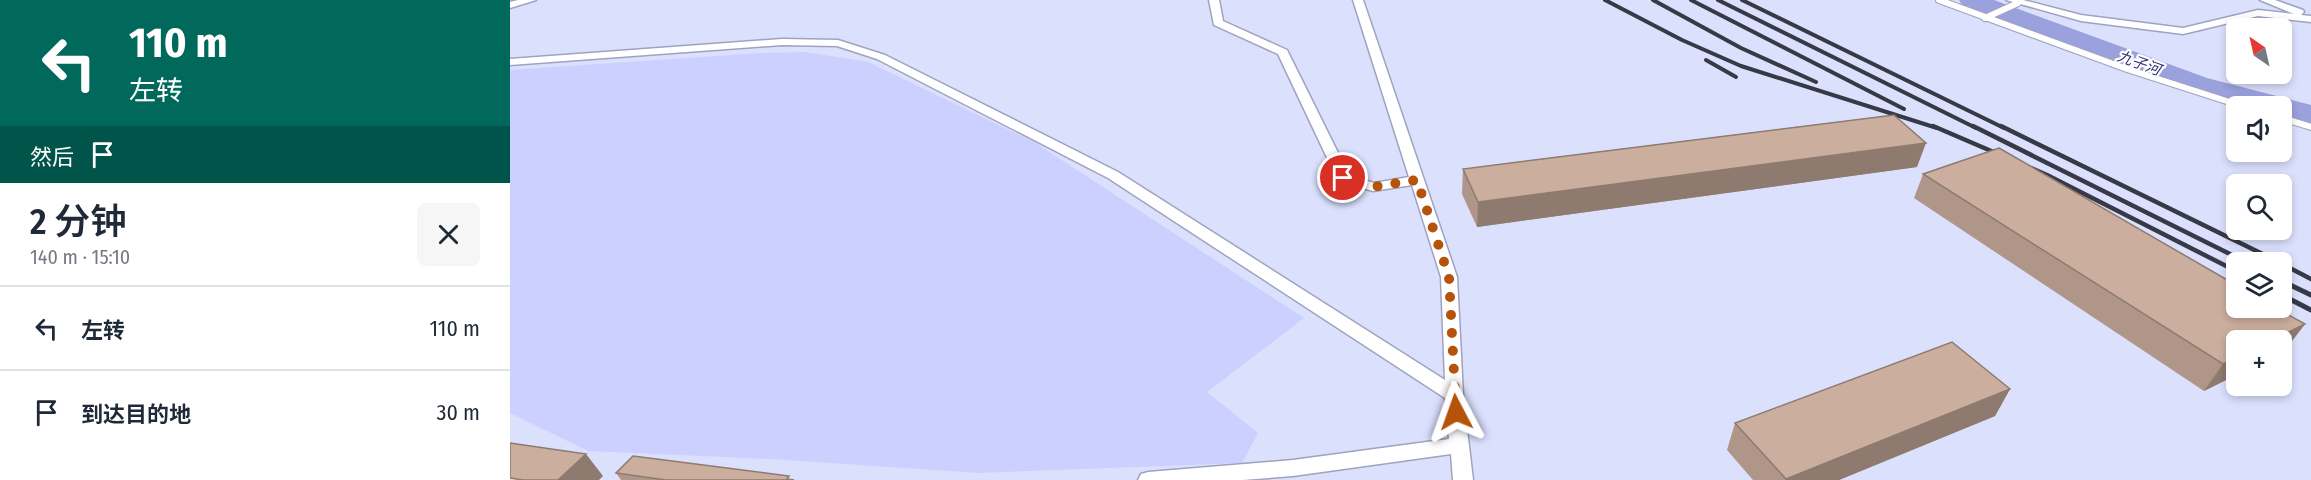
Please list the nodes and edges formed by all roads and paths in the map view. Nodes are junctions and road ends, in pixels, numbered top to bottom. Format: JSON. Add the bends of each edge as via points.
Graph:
{"nodes":[{"id":1,"x":531,"y":0,"type":"edge"},
{"id":2,"x":1214,"y":0,"type":"edge"},
{"id":3,"x":1358,"y":0,"type":"edge"},
{"id":4,"x":1939,"y":0,"type":"edge"},
{"id":5,"x":2265,"y":0,"type":"edge"},
{"id":6,"x":2015,"y":1,"type":"edge"},
{"id":7,"x":510,"y":5,"type":"edge"},
{"id":8,"x":1986,"y":18,"type":"junction"},
{"id":9,"x":2311,"y":18,"type":"edge"},
{"id":10,"x":510,"y":62,"type":"edge"},
{"id":11,"x":2226,"y":101,"type":"edge"},
{"id":12,"x":2292,"y":121,"type":"edge"},
{"id":13,"x":2311,"y":127,"type":"edge"},
{"id":14,"x":1417,"y":180,"type":"junction"},
{"id":15,"x":1454,"y":395,"type":"junction"},
{"id":16,"x":1459,"y":445,"type":"junction"},
{"id":17,"x":1148,"y":480,"type":"edge"},
{"id":18,"x":1463,"y":480,"type":"edge"}],
"edges":[{"from":1,"to":7,"type":"street"},
{"from":2,"to":14,"type":"street","via":[[1218,23],[1282,52],[1343,178],[1372,187]]},
{"from":3,"to":14,"type":"street"},
{"from":4,"to":8,"type":"lane"},
{"from":5,"to":9,"type":"street"},
{"from":6,"to":8,"type":"lane"},
{"from":6,"to":9,"type":"street","via":[[2081,18],[2183,31],[2258,14]]},
{"from":8,"to":11,"type":"lane","via":[[2168,85]]},
{"from":10,"to":15,"type":"street","via":[[782,42],[837,43],[881,57],[1113,175]]},
{"from":12,"to":13,"type":"lane"},
{"from":14,"to":15,"type":"street","via":[[1449,277]]},
{"from":15,"to":16,"type":"street"},
{"from":16,"to":17,"type":"street","via":[[1293,468]]},
{"from":16,"to":18,"type":"street"}]}
